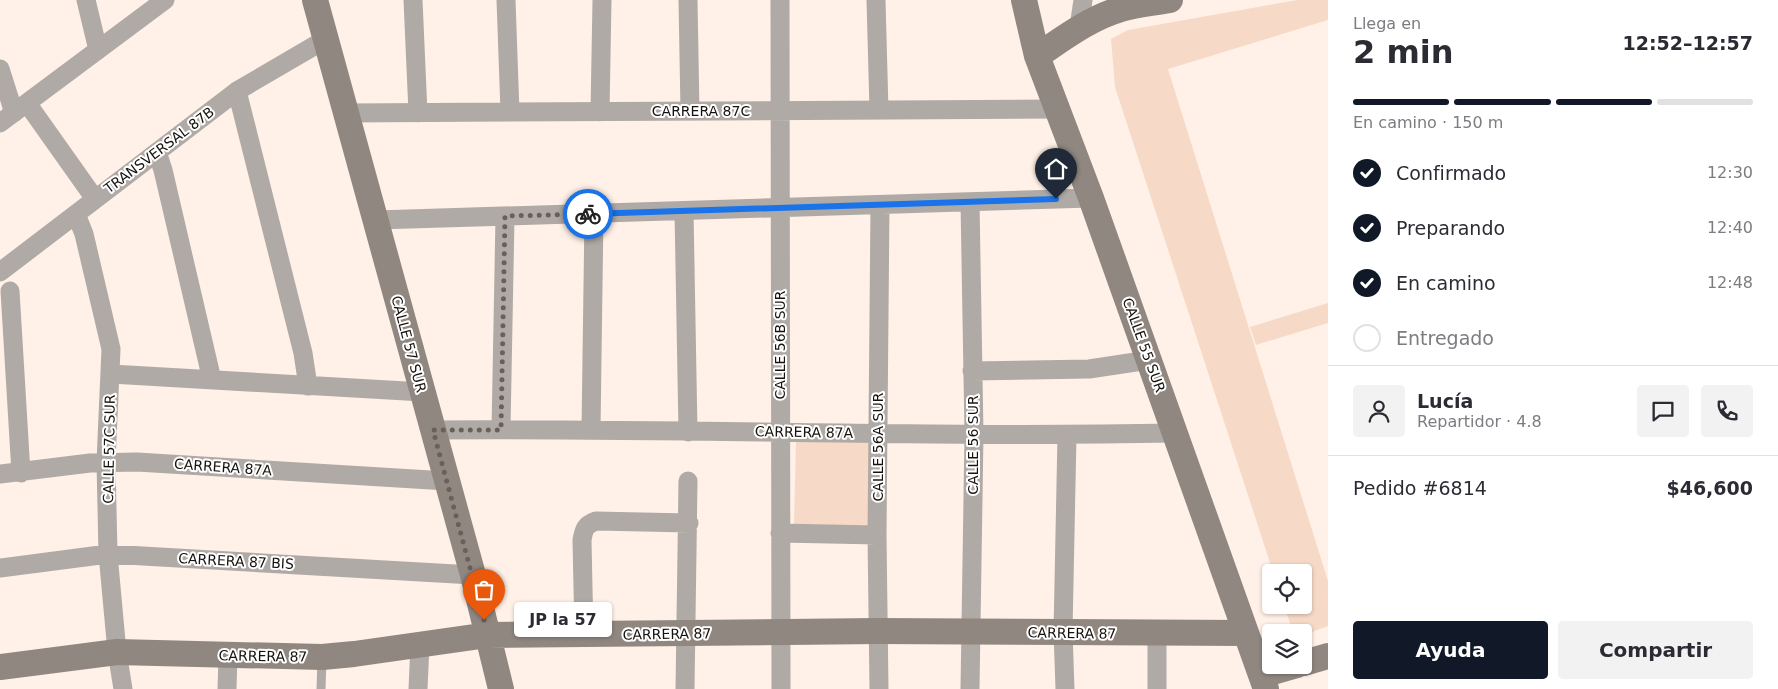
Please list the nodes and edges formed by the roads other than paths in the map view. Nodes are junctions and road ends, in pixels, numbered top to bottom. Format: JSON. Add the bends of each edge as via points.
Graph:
{"nodes":[{"id":1,"x":86,"y":0,"type":"edge"},
{"id":2,"x":165,"y":0,"type":"edge"},
{"id":3,"x":315,"y":0,"type":"edge"},
{"id":4,"x":414,"y":0,"type":"edge"},
{"id":5,"x":506,"y":0,"type":"edge"},
{"id":6,"x":602,"y":0,"type":"edge"},
{"id":7,"x":688,"y":0,"type":"edge"},
{"id":8,"x":780,"y":0,"type":"edge"},
{"id":9,"x":876,"y":0,"type":"edge"},
{"id":10,"x":1024,"y":0,"type":"edge"},
{"id":11,"x":1083,"y":0,"type":"edge"},
{"id":12,"x":1170,"y":0,"type":"edge"},
{"id":13,"x":1125,"y":4,"type":"edge"},
{"id":14,"x":1079,"y":27,"type":"junction"},
{"id":15,"x":326,"y":39,"type":"junction"},
{"id":16,"x":98,"y":50,"type":"junction"},
{"id":17,"x":1037,"y":56,"type":"junction"},
{"id":18,"x":0,"y":69,"type":"edge"},
{"id":19,"x":237,"y":91,"type":"junction"},
{"id":20,"x":1057,"y":109,"type":"junction"},
{"id":21,"x":879,"y":110,"type":"junction"},
{"id":22,"x":690,"y":111,"type":"junction"},
{"id":23,"x":780,"y":111,"type":"junction"},
{"id":24,"x":510,"y":112,"type":"junction"},
{"id":25,"x":600,"y":112,"type":"junction"},
{"id":26,"x":14,"y":113,"type":"edge"},
{"id":27,"x":346,"y":113,"type":"junction"},
{"id":28,"x":418,"y":113,"type":"junction"},
{"id":29,"x":157,"y":152,"type":"junction"},
{"id":30,"x":1091,"y":198,"type":"junction"},
{"id":31,"x":95,"y":199,"type":"junction"},
{"id":32,"x":970,"y":202,"type":"junction"},
{"id":33,"x":880,"y":205,"type":"junction"},
{"id":34,"x":780,"y":208,"type":"junction"},
{"id":35,"x":684,"y":211,"type":"junction"},
{"id":36,"x":76,"y":214,"type":"junction"},
{"id":37,"x":594,"y":214,"type":"junction"},
{"id":38,"x":505,"y":216,"type":"junction"},
{"id":39,"x":376,"y":220,"type":"junction"},
{"id":40,"x":0,"y":272,"type":"edge"},
{"id":41,"x":10,"y":291,"type":"dead end"},
{"id":42,"x":1149,"y":360,"type":"junction"},
{"id":43,"x":972,"y":371,"type":"junction"},
{"id":44,"x":112,"y":374,"type":"junction"},
{"id":45,"x":212,"y":380,"type":"junction"},
{"id":46,"x":308,"y":386,"type":"junction"},
{"id":47,"x":422,"y":392,"type":"junction"},
{"id":48,"x":433,"y":430,"type":"junction"},
{"id":49,"x":501,"y":430,"type":"junction"},
{"id":50,"x":591,"y":430,"type":"junction"},
{"id":51,"x":780,"y":431,"type":"junction"},
{"id":52,"x":688,"y":432,"type":"junction"},
{"id":53,"x":878,"y":433,"type":"junction"},
{"id":54,"x":1175,"y":433,"type":"junction"},
{"id":55,"x":974,"y":434,"type":"junction"},
{"id":56,"x":1067,"y":435,"type":"junction"},
{"id":57,"x":106,"y":462,"type":"junction"},
{"id":58,"x":21,"y":473,"type":"junction"},
{"id":59,"x":0,"y":474,"type":"edge"},
{"id":60,"x":447,"y":481,"type":"junction"},
{"id":61,"x":688,"y":481,"type":"dead end"},
{"id":62,"x":689,"y":523,"type":"junction"},
{"id":63,"x":780,"y":532,"type":"junction"},
{"id":64,"x":877,"y":535,"type":"junction"},
{"id":65,"x":108,"y":554,"type":"junction"},
{"id":66,"x":0,"y":568,"type":"edge"},
{"id":67,"x":473,"y":576,"type":"junction"},
{"id":68,"x":878,"y":631,"type":"junction"},
{"id":69,"x":970,"y":631,"type":"junction"},
{"id":70,"x":780,"y":632,"type":"junction"},
{"id":71,"x":1063,"y":632,"type":"junction"},
{"id":72,"x":1246,"y":633,"type":"junction"},
{"id":73,"x":685,"y":634,"type":"junction"},
{"id":74,"x":1157,"y":634,"type":"junction"},
{"id":75,"x":488,"y":635,"type":"junction"},
{"id":76,"x":584,"y":635,"type":"junction"},
{"id":77,"x":420,"y":645,"type":"junction"},
{"id":78,"x":117,"y":652,"type":"junction"},
{"id":79,"x":228,"y":656,"type":"junction"},
{"id":80,"x":1328,"y":656,"type":"edge"},
{"id":81,"x":322,"y":657,"type":"junction"},
{"id":82,"x":1312,"y":661,"type":"edge"},
{"id":83,"x":0,"y":667,"type":"edge"},
{"id":84,"x":1280,"y":674,"type":"edge"},
{"id":85,"x":1264,"y":682,"type":"edge"},
{"id":86,"x":123,"y":689,"type":"edge"},
{"id":87,"x":226,"y":689,"type":"edge"},
{"id":88,"x":321,"y":689,"type":"edge"},
{"id":89,"x":418,"y":689,"type":"edge"},
{"id":90,"x":501,"y":689,"type":"edge"},
{"id":91,"x":685,"y":689,"type":"edge"},
{"id":92,"x":781,"y":689,"type":"edge"},
{"id":93,"x":879,"y":689,"type":"edge"},
{"id":94,"x":970,"y":689,"type":"edge"},
{"id":95,"x":1065,"y":689,"type":"edge"},
{"id":96,"x":1157,"y":689,"type":"edge"}],
"edges":[{"from":1,"to":16,"type":"street"},
{"from":2,"to":16,"type":"street"},
{"from":3,"to":15,"type":"street","name":"CALLE 57 SUR"},
{"from":4,"to":28,"type":"street"},
{"from":5,"to":24,"type":"street"},
{"from":6,"to":25,"type":"street"},
{"from":7,"to":22,"type":"street"},
{"from":8,"to":23,"type":"street","name":"CALLE 56B SUR"},
{"from":9,"to":21,"type":"street"},
{"from":10,"to":17,"type":"street","name":"CALLE 55 SUR"},
{"from":11,"to":14,"type":"street"},
{"from":12,"to":13,"type":"street"},
{"from":13,"to":14,"type":"street"},
{"from":14,"to":17,"type":"street"},
{"from":15,"to":19,"type":"street","name":"TRANSVERSAL 87B"},
{"from":15,"to":27,"type":"street","name":"CALLE 57 SUR"},
{"from":16,"to":26,"type":"street"},
{"from":17,"to":20,"type":"street","name":"CALLE 55 SUR"},
{"from":18,"to":26,"type":"street"},
{"from":19,"to":29,"type":"street","name":"TRANSVERSAL 87B"},
{"from":19,"to":46,"type":"street","via":[[303,353]]},
{"from":20,"to":21,"type":"street","name":"CARRERA 87C"},
{"from":20,"to":30,"type":"street","name":"CALLE 55 SUR"},
{"from":21,"to":23,"type":"street","name":"CARRERA 87C"},
{"from":22,"to":23,"type":"street","name":"CARRERA 87C"},
{"from":22,"to":25,"type":"street","name":"CARRERA 87C"},
{"from":23,"to":34,"type":"street","name":"CALLE 56B SUR"},
{"from":24,"to":25,"type":"street","name":"CARRERA 87C"},
{"from":24,"to":28,"type":"street","name":"CARRERA 87C"},
{"from":26,"to":31,"type":"street"},
{"from":27,"to":28,"type":"street","name":"CARRERA 87C"},
{"from":27,"to":39,"type":"street","name":"CALLE 57 SUR"},
{"from":29,"to":31,"type":"street","name":"TRANSVERSAL 87B"},
{"from":29,"to":45,"type":"street"},
{"from":30,"to":32,"type":"street"},
{"from":30,"to":42,"type":"street","name":"CALLE 55 SUR"},
{"from":31,"to":36,"type":"street","name":"TRANSVERSAL 87B"},
{"from":32,"to":33,"type":"street"},
{"from":32,"to":43,"type":"street","name":"CALLE 56 SUR"},
{"from":33,"to":34,"type":"street"},
{"from":33,"to":53,"type":"street","name":"CALLE 56A SUR"},
{"from":34,"to":35,"type":"street"},
{"from":34,"to":51,"type":"street","name":"CALLE 56B SUR"},
{"from":35,"to":37,"type":"street"},
{"from":35,"to":52,"type":"street"},
{"from":36,"to":40,"type":"street","name":"TRANSVERSAL 87B"},
{"from":36,"to":44,"type":"street","name":"CALLE 57C SUR","via":[[84,234],[111,349]]},
{"from":37,"to":38,"type":"street"},
{"from":37,"to":50,"type":"street"},
{"from":38,"to":39,"type":"street"},
{"from":38,"to":49,"type":"street"},
{"from":39,"to":47,"type":"street","name":"CALLE 57 SUR"},
{"from":41,"to":58,"type":"street"},
{"from":42,"to":43,"type":"street","via":[[1088,370]]},
{"from":42,"to":54,"type":"street","name":"CALLE 55 SUR"},
{"from":43,"to":55,"type":"street","name":"CALLE 56 SUR"},
{"from":44,"to":45,"type":"street"},
{"from":44,"to":57,"type":"street","name":"CALLE 57C SUR"},
{"from":45,"to":46,"type":"street"},
{"from":46,"to":47,"type":"street"},
{"from":47,"to":48,"type":"street","name":"CALLE 57 SUR"},
{"from":48,"to":49,"type":"street","name":"CARRERA 87A"},
{"from":48,"to":60,"type":"street","name":"CALLE 57 SUR"},
{"from":49,"to":50,"type":"street","name":"CARRERA 87A"},
{"from":50,"to":52,"type":"street","name":"CARRERA 87A"},
{"from":51,"to":52,"type":"street","name":"CARRERA 87A"},
{"from":51,"to":53,"type":"street","name":"CARRERA 87A"},
{"from":51,"to":63,"type":"street","name":"CALLE 56B SUR"},
{"from":53,"to":55,"type":"street","name":"CARRERA 87A"},
{"from":53,"to":64,"type":"street","name":"CALLE 56A SUR"},
{"from":54,"to":56,"type":"street","name":"CARRERA 87A"},
{"from":54,"to":72,"type":"street","name":"CALLE 55 SUR"},
{"from":55,"to":56,"type":"street","name":"CARRERA 87A"},
{"from":55,"to":69,"type":"street","name":"CALLE 56 SUR"},
{"from":56,"to":71,"type":"street"},
{"from":57,"to":58,"type":"street","name":"CARRERA 87A"},
{"from":57,"to":60,"type":"street","name":"CARRERA 87A"},
{"from":57,"to":65,"type":"street","name":"CALLE 57C SUR"},
{"from":58,"to":59,"type":"street","name":"CARRERA 87A"},
{"from":60,"to":67,"type":"street","name":"CALLE 57 SUR"},
{"from":61,"to":62,"type":"street"},
{"from":62,"to":73,"type":"street"},
{"from":62,"to":76,"type":"street","via":[[596,521],[588,524],[582,540]]},
{"from":63,"to":64,"type":"street"},
{"from":63,"to":70,"type":"street","name":"CALLE 56B SUR"},
{"from":64,"to":68,"type":"street","name":"CALLE 56A SUR"},
{"from":65,"to":66,"type":"street","name":"CARRERA 87 BIS"},
{"from":65,"to":67,"type":"street","name":"CARRERA 87 BIS"},
{"from":65,"to":78,"type":"street","name":"CALLE 57C SUR"},
{"from":67,"to":75,"type":"street","name":"CALLE 57 SUR"},
{"from":68,"to":69,"type":"street","name":"CARRERA 87"},
{"from":68,"to":70,"type":"street","name":"CARRERA 87"},
{"from":68,"to":93,"type":"street","name":"CALLE 56A SUR"},
{"from":69,"to":71,"type":"street","name":"CARRERA 87"},
{"from":69,"to":94,"type":"street","name":"CALLE 56 SUR"},
{"from":70,"to":73,"type":"street","name":"CARRERA 87"},
{"from":70,"to":92,"type":"street","name":"CALLE 56B SUR"},
{"from":71,"to":74,"type":"street","name":"CARRERA 87"},
{"from":71,"to":95,"type":"street"},
{"from":72,"to":74,"type":"street","name":"CARRERA 87"},
{"from":72,"to":85,"type":"street","name":"CALLE 55 SUR"},
{"from":73,"to":76,"type":"street","name":"CARRERA 87"},
{"from":73,"to":91,"type":"street"},
{"from":74,"to":96,"type":"street"},
{"from":75,"to":76,"type":"street","name":"CARRERA 87"},
{"from":75,"to":77,"type":"street","name":"CARRERA 87"},
{"from":75,"to":90,"type":"street","name":"CALLE 57 SUR"},
{"from":77,"to":81,"type":"street","name":"CARRERA 87"},
{"from":77,"to":89,"type":"street"},
{"from":78,"to":79,"type":"street","name":"CARRERA 87"},
{"from":78,"to":83,"type":"street","name":"CARRERA 87"},
{"from":78,"to":86,"type":"street","name":"CALLE 57C SUR"},
{"from":79,"to":81,"type":"street","name":"CARRERA 87"},
{"from":79,"to":87,"type":"street"},
{"from":80,"to":82,"type":"street"},
{"from":81,"to":88,"type":"lane"},
{"from":84,"to":85,"type":"street"}]}
